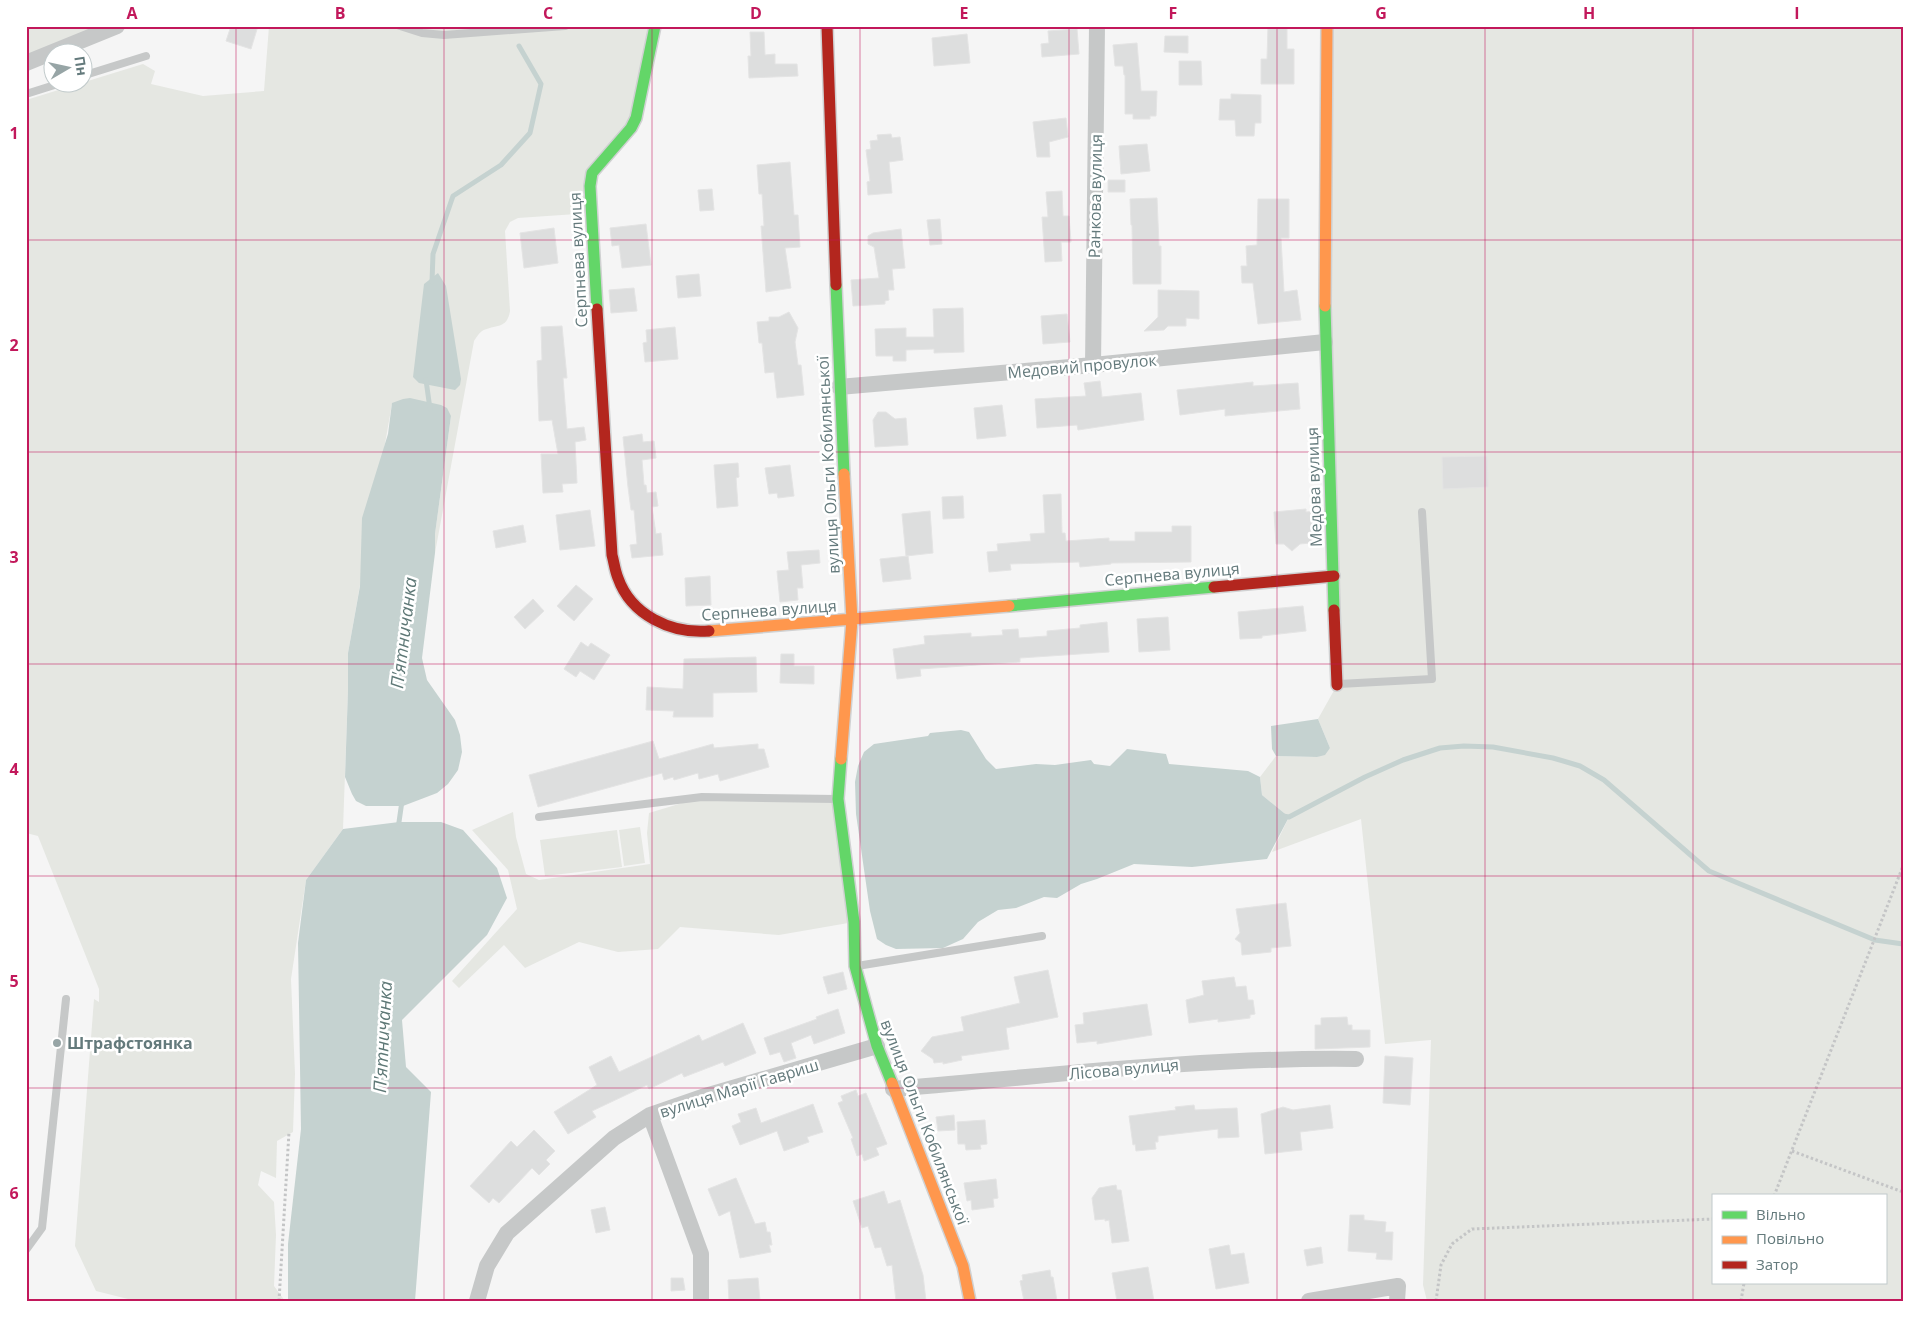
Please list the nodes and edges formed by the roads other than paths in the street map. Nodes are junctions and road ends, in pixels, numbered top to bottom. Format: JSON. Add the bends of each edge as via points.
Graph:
{"nodes":[{"id":1,"x":117,"y":26,"type":"edge"},
{"id":2,"x":400,"y":26,"type":"edge"},
{"id":3,"x":565,"y":26,"type":"edge"},
{"id":4,"x":655,"y":26,"type":"edge"},
{"id":5,"x":827,"y":26,"type":"edge"},
{"id":6,"x":1098,"y":26,"type":"edge"},
{"id":7,"x":1327,"y":26,"type":"edge"},
{"id":8,"x":146,"y":56,"type":"dead end"},
{"id":9,"x":26,"y":63,"type":"edge"},
{"id":10,"x":92,"y":73,"type":"edge"},
{"id":11,"x":42,"y":89,"type":"edge"},
{"id":12,"x":26,"y":94,"type":"edge"},
{"id":13,"x":1325,"y":342,"type":"junction"},
{"id":14,"x":1093,"y":365,"type":"junction"},
{"id":15,"x":839,"y":387,"type":"junction"},
{"id":16,"x":1422,"y":512,"type":"dead end"},
{"id":17,"x":1334,"y":576,"type":"junction"},
{"id":18,"x":852,"y":620,"type":"junction"},
{"id":19,"x":1337,"y":685,"type":"joint"},
{"id":20,"x":838,"y":799,"type":"junction"},
{"id":21,"x":539,"y":816,"type":"dead end"},
{"id":22,"x":1042,"y":936,"type":"dead end"},
{"id":23,"x":855,"y":966,"type":"junction"},
{"id":24,"x":66,"y":999,"type":"dead end"},
{"id":25,"x":876,"y":1046,"type":"junction"},
{"id":26,"x":1356,"y":1059,"type":"dead end"},
{"id":27,"x":893,"y":1089,"type":"junction"},
{"id":28,"x":650,"y":1115,"type":"junction"},
{"id":29,"x":26,"y":1250,"type":"edge"},
{"id":30,"x":1398,"y":1294,"type":"edge"},
{"id":31,"x":477,"y":1301,"type":"edge"},
{"id":32,"x":701,"y":1301,"type":"edge"},
{"id":33,"x":970,"y":1301,"type":"edge"},
{"id":34,"x":1309,"y":1301,"type":"edge"}],
"edges":[{"from":1,"to":9,"type":"street"},
{"from":2,"to":3,"type":"lane","via":[[444,35]]},
{"from":4,"to":18,"type":"street","name":"Серпнева вулиця","via":[[636,118],[592,173],[590,186],[612,555],[618,579],[632,603],[651,619],[674,629],[700,632]]},
{"from":5,"to":15,"type":"street","name":"вулиця Ольги Кобилянської"},
{"from":6,"to":14,"type":"street","name":"Ранкова вулиця"},
{"from":7,"to":13,"type":"street","name":"Медова вулиця"},
{"from":8,"to":10,"type":"lane"},
{"from":11,"to":12,"type":"lane"},
{"from":13,"to":14,"type":"street","name":"Медовий провулок"},
{"from":13,"to":17,"type":"street","name":"Медова вулиця"},
{"from":14,"to":15,"type":"street","name":"Медовий провулок"},
{"from":15,"to":18,"type":"street","name":"вулиця Ольги Кобилянської"},
{"from":16,"to":19,"type":"lane","name":"Медова вулиця","via":[[1432,679]]},
{"from":17,"to":18,"type":"street","name":"Серпнева вулиця"},
{"from":17,"to":19,"type":"street","name":"Медова вулиця"},
{"from":18,"to":20,"type":"street","name":"вулиця Ольги Кобилянської"},
{"from":20,"to":21,"type":"lane","via":[[702,797]]},
{"from":20,"to":23,"type":"street","name":"вулиця Ольги Кобилянської","via":[[854,922]]},
{"from":22,"to":23,"type":"lane"},
{"from":23,"to":25,"type":"street","name":"вулиця Ольги Кобилянської"},
{"from":24,"to":29,"type":"lane","via":[[42,1228]]},
{"from":25,"to":27,"type":"street","name":"вулиця Ольги Кобилянської"},
{"from":25,"to":28,"type":"street","name":"вулиця Марії Гавриш"},
{"from":26,"to":27,"type":"street","name":"Лісова вулиця","via":[[1218,1060]]},
{"from":27,"to":33,"type":"street","name":"вулиця Ольги Кобилянської","via":[[963,1266]]},
{"from":28,"to":31,"type":"street","name":"вулиця Марії Гавриш","via":[[614,1138],[507,1234],[487,1266]]},
{"from":28,"to":32,"type":"street","via":[[701,1254]]},
{"from":30,"to":34,"type":"street"}]}
